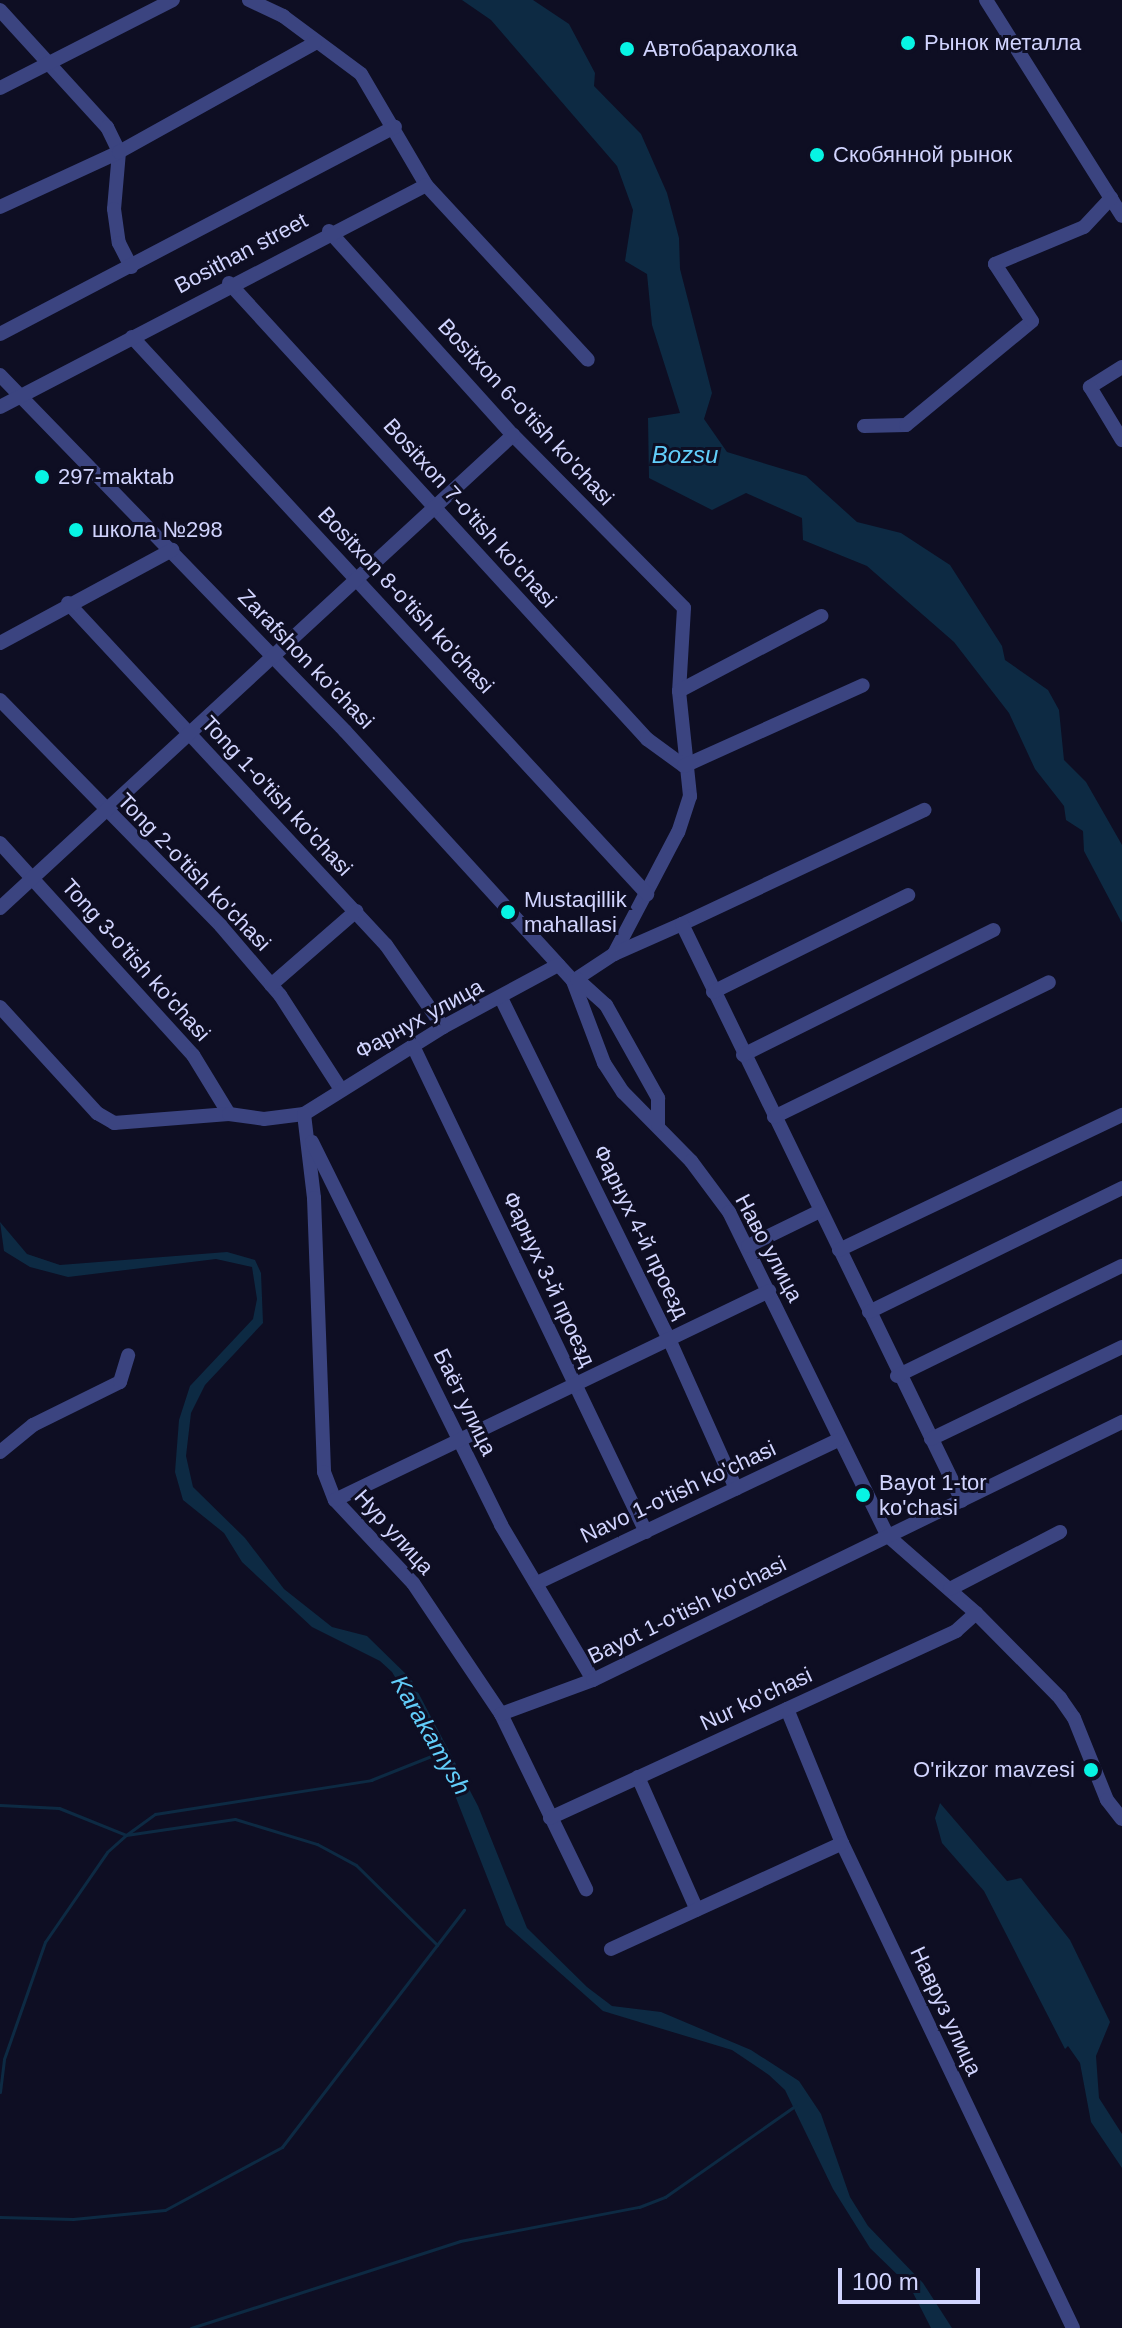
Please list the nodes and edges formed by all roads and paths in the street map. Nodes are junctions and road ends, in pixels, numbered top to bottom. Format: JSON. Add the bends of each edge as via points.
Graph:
{"nodes":[{"id":1,"x":173,"y":0,"type":"edge"},
{"id":2,"x":249,"y":0,"type":"edge"},
{"id":3,"x":282,"y":0,"type":"edge"},
{"id":4,"x":986,"y":0,"type":"edge"},
{"id":5,"x":0,"y":10,"type":"edge"},
{"id":6,"x":283,"y":16,"type":"junction"},
{"id":7,"x":315,"y":43,"type":"junction"},
{"id":8,"x":47,"y":64,"type":"junction"},
{"id":9,"x":0,"y":88,"type":"edge"},
{"id":10,"x":395,"y":127,"type":"junction"},
{"id":11,"x":119,"y":152,"type":"junction"},
{"id":12,"x":426,"y":185,"type":"junction"},
{"id":13,"x":1111,"y":198,"type":"junction"},
{"id":14,"x":0,"y":207,"type":"edge"},
{"id":15,"x":1122,"y":216,"type":"edge"},
{"id":16,"x":329,"y":231,"type":"junction"},
{"id":17,"x":131,"y":267,"type":"junction"},
{"id":18,"x":229,"y":283,"type":"junction"},
{"id":19,"x":0,"y":334,"type":"edge"},
{"id":20,"x":132,"y":337,"type":"junction"},
{"id":21,"x":588,"y":360,"type":"dead end"},
{"id":22,"x":1122,"y":367,"type":"edge"},
{"id":23,"x":0,"y":375,"type":"edge"},
{"id":24,"x":23,"y":396,"type":"junction"},
{"id":25,"x":0,"y":407,"type":"edge"},
{"id":26,"x":864,"y":426,"type":"dead end"},
{"id":27,"x":513,"y":435,"type":"junction"},
{"id":28,"x":1122,"y":440,"type":"edge"},
{"id":29,"x":436,"y":507,"type":"junction"},
{"id":30,"x":172,"y":550,"type":"junction"},
{"id":31,"x":357,"y":580,"type":"junction"},
{"id":32,"x":68,"y":603,"type":"junction"},
{"id":33,"x":821,"y":616,"type":"dead end"},
{"id":34,"x":0,"y":643,"type":"edge"},
{"id":35,"x":273,"y":657,"type":"junction"},
{"id":36,"x":863,"y":685,"type":"dead end"},
{"id":37,"x":679,"y":691,"type":"junction"},
{"id":38,"x":0,"y":700,"type":"edge"},
{"id":39,"x":189,"y":735,"type":"junction"},
{"id":40,"x":684,"y":766,"type":"junction"},
{"id":41,"x":924,"y":810,"type":"dead end"},
{"id":42,"x":105,"y":813,"type":"junction"},
{"id":43,"x":0,"y":843,"type":"edge"},
{"id":44,"x":33,"y":877,"type":"junction"},
{"id":45,"x":647,"y":894,"type":"junction"},
{"id":46,"x":908,"y":895,"type":"dead end"},
{"id":47,"x":0,"y":908,"type":"edge"},
{"id":48,"x":356,"y":911,"type":"junction"},
{"id":49,"x":682,"y":924,"type":"junction"},
{"id":50,"x":994,"y":930,"type":"dead end"},
{"id":51,"x":614,"y":954,"type":"junction"},
{"id":52,"x":558,"y":965,"type":"junction"},
{"id":53,"x":575,"y":980,"type":"junction"},
{"id":54,"x":1049,"y":982,"type":"dead end"},
{"id":55,"x":271,"y":985,"type":"junction"},
{"id":56,"x":713,"y":992,"type":"junction"},
{"id":57,"x":501,"y":998,"type":"junction"},
{"id":58,"x":0,"y":1007,"type":"edge"},
{"id":59,"x":443,"y":1027,"type":"junction"},
{"id":60,"x":413,"y":1046,"type":"junction"},
{"id":61,"x":743,"y":1055,"type":"junction"},
{"id":62,"x":340,"y":1088,"type":"junction"},
{"id":63,"x":229,"y":1114,"type":"junction"},
{"id":64,"x":304,"y":1114,"type":"junction"},
{"id":65,"x":1122,"y":1115,"type":"edge"},
{"id":66,"x":774,"y":1117,"type":"junction"},
{"id":67,"x":658,"y":1125,"type":"junction"},
{"id":68,"x":309,"y":1136,"type":"junction"},
{"id":69,"x":1122,"y":1188,"type":"edge"},
{"id":70,"x":820,"y":1211,"type":"junction"},
{"id":71,"x":748,"y":1246,"type":"junction"},
{"id":72,"x":839,"y":1250,"type":"junction"},
{"id":73,"x":1122,"y":1266,"type":"edge"},
{"id":74,"x":769,"y":1291,"type":"junction"},
{"id":75,"x":869,"y":1312,"type":"junction"},
{"id":76,"x":669,"y":1339,"type":"junction"},
{"id":77,"x":1122,"y":1347,"type":"edge"},
{"id":78,"x":128,"y":1355,"type":"dead end"},
{"id":79,"x":897,"y":1376,"type":"junction"},
{"id":80,"x":575,"y":1384,"type":"junction"},
{"id":81,"x":1122,"y":1422,"type":"edge"},
{"id":82,"x":459,"y":1439,"type":"junction"},
{"id":83,"x":931,"y":1439,"type":"junction"},
{"id":84,"x":838,"y":1440,"type":"junction"},
{"id":85,"x":0,"y":1452,"type":"edge"},
{"id":86,"x":736,"y":1489,"type":"junction"},
{"id":87,"x":335,"y":1500,"type":"junction"},
{"id":88,"x":962,"y":1501,"type":"junction"},
{"id":89,"x":646,"y":1532,"type":"junction"},
{"id":90,"x":1060,"y":1532,"type":"dead end"},
{"id":91,"x":888,"y":1536,"type":"junction"},
{"id":92,"x":537,"y":1583,"type":"junction"},
{"id":93,"x":950,"y":1589,"type":"junction"},
{"id":94,"x":976,"y":1613,"type":"junction"},
{"id":95,"x":593,"y":1680,"type":"junction"},
{"id":96,"x":787,"y":1709,"type":"junction"},
{"id":97,"x":501,"y":1714,"type":"junction"},
{"id":98,"x":638,"y":1777,"type":"junction"},
{"id":99,"x":550,"y":1818,"type":"junction"},
{"id":100,"x":1122,"y":1819,"type":"edge"},
{"id":101,"x":842,"y":1843,"type":"junction"},
{"id":102,"x":586,"y":1889,"type":"dead end"},
{"id":103,"x":697,"y":1910,"type":"junction"},
{"id":104,"x":611,"y":1949,"type":"dead end"},
{"id":105,"x":1073,"y":2328,"type":"edge"}],
"edges":[{"from":1,"to":8,"type":"street"},
{"from":2,"to":6,"type":"street"},
{"from":3,"to":6,"type":"street"},
{"from":4,"to":13,"type":"street"},
{"from":5,"to":8,"type":"street"},
{"from":6,"to":7,"type":"street"},
{"from":7,"to":10,"type":"street","via":[[361,74]]},
{"from":7,"to":11,"type":"street"},
{"from":8,"to":9,"type":"street"},
{"from":8,"to":11,"type":"street","via":[[107,127]]},
{"from":10,"to":12,"type":"street"},
{"from":10,"to":17,"type":"street","name":"Bosithan street"},
{"from":11,"to":14,"type":"street"},
{"from":11,"to":17,"type":"street","via":[[114,209],[119,243]]},
{"from":12,"to":16,"type":"street","name":"Bosithan street"},
{"from":12,"to":21,"type":"street"},
{"from":13,"to":15,"type":"street"},
{"from":13,"to":26,"type":"street","via":[[1084,227],[995,264],[1032,321],[906,425]]},
{"from":16,"to":18,"type":"street","name":"Bosithan street"},
{"from":16,"to":27,"type":"street","name":"Bositxon 6-o'tish ko'chasi"},
{"from":17,"to":19,"type":"street","name":"Bosithan street"},
{"from":18,"to":20,"type":"street","name":"Bosithan street"},
{"from":18,"to":29,"type":"street","name":"Bositxon 7-o'tish ko'chasi"},
{"from":20,"to":24,"type":"street","name":"Bosithan street"},
{"from":20,"to":31,"type":"street","name":"Bositxon 8-o'tish ko'chasi"},
{"from":22,"to":28,"type":"street","via":[[1090,387]]},
{"from":23,"to":24,"type":"street","name":"Zarafshon ko'chasi"},
{"from":24,"to":25,"type":"street","name":"Bosithan street"},
{"from":24,"to":30,"type":"street","name":"Zarafshon ko'chasi"},
{"from":27,"to":29,"type":"street"},
{"from":27,"to":37,"type":"street","name":"Bositxon 6-o'tish ko'chasi","via":[[684,608]]},
{"from":29,"to":31,"type":"street"},
{"from":29,"to":40,"type":"street","name":"Bositxon 7-o'tish ko'chasi","via":[[647,739]]},
{"from":30,"to":32,"type":"street"},
{"from":30,"to":35,"type":"street","name":"Zarafshon ko'chasi"},
{"from":31,"to":35,"type":"street"},
{"from":31,"to":45,"type":"street","name":"Bositxon 8-o'tish ko'chasi"},
{"from":32,"to":34,"type":"street"},
{"from":32,"to":39,"type":"street","name":"Tong 1-o'tish ko'chasi"},
{"from":33,"to":37,"type":"street"},
{"from":35,"to":39,"type":"street"},
{"from":35,"to":52,"type":"street","name":"Zarafshon ko'chasi"},
{"from":36,"to":40,"type":"street"},
{"from":37,"to":40,"type":"street"},
{"from":38,"to":42,"type":"street","name":"Tong 2-o'tish ko'chasi"},
{"from":39,"to":42,"type":"street"},
{"from":39,"to":48,"type":"street","name":"Tong 1-o'tish ko'chasi"},
{"from":40,"to":45,"type":"street","via":[[690,796]]},
{"from":41,"to":49,"type":"street"},
{"from":42,"to":44,"type":"street"},
{"from":42,"to":55,"type":"street","name":"Tong 2-o'tish ko'chasi","via":[[221,926]]},
{"from":43,"to":44,"type":"street","name":"Tong 3-o'tish ko'chasi"},
{"from":44,"to":47,"type":"street"},
{"from":44,"to":63,"type":"street","name":"Tong 3-o'tish ko'chasi","via":[[193,1055]]},
{"from":45,"to":51,"type":"street"},
{"from":46,"to":56,"type":"street"},
{"from":48,"to":55,"type":"street"},
{"from":48,"to":59,"type":"street","name":"Tong 1-o'tish ko'chasi"},
{"from":49,"to":51,"type":"street"},
{"from":49,"to":56,"type":"street"},
{"from":50,"to":61,"type":"street"},
{"from":51,"to":53,"type":"street"},
{"from":52,"to":53,"type":"street","name":"Zarafshon ko'chasi"},
{"from":52,"to":57,"type":"street","name":"Фарнух улица"},
{"from":53,"to":67,"type":"street","name":"Наво улица","via":[[604,1063],[623,1092]]},
{"from":53,"to":67,"type":"street","name":"Zarafshon ko'chasi","via":[[606,1005],[658,1098]]},
{"from":54,"to":66,"type":"street"},
{"from":55,"to":62,"type":"street","name":"Tong 2-o'tish ko'chasi"},
{"from":56,"to":61,"type":"street"},
{"from":57,"to":59,"type":"street","name":"Фарнух улица"},
{"from":57,"to":76,"type":"street","name":"Фарнух 4-й проезд"},
{"from":58,"to":63,"type":"street","via":[[97,1113],[114,1123]]},
{"from":59,"to":60,"type":"street","name":"Фарнух улица"},
{"from":60,"to":62,"type":"street","name":"Фарнух улица"},
{"from":60,"to":80,"type":"street","name":"Фарнух 3-й проезд"},
{"from":61,"to":66,"type":"street"},
{"from":62,"to":64,"type":"street","name":"Фарнух улица"},
{"from":63,"to":64,"type":"street","via":[[264,1119]]},
{"from":64,"to":68,"type":"street","name":"Нур улица"},
{"from":65,"to":72,"type":"street"},
{"from":66,"to":70,"type":"street"},
{"from":67,"to":71,"type":"street","name":"Наво улица","via":[[719,1199]]},
{"from":68,"to":82,"type":"street","name":"Баёт улица"},
{"from":68,"to":87,"type":"street","name":"Нур улица","via":[[319,1435]]},
{"from":69,"to":75,"type":"street"},
{"from":70,"to":71,"type":"street"},
{"from":70,"to":72,"type":"street"},
{"from":71,"to":74,"type":"street","name":"Наво улица"},
{"from":72,"to":75,"type":"street"},
{"from":73,"to":79,"type":"street"},
{"from":74,"to":76,"type":"street"},
{"from":74,"to":84,"type":"street","name":"Наво улица"},
{"from":75,"to":79,"type":"street"},
{"from":76,"to":80,"type":"street"},
{"from":76,"to":86,"type":"street","name":"Фарнух 4-й проезд"},
{"from":77,"to":83,"type":"street"},
{"from":78,"to":85,"type":"street","via":[[120,1382],[33,1425]]},
{"from":79,"to":83,"type":"street"},
{"from":80,"to":82,"type":"street"},
{"from":80,"to":89,"type":"street","name":"Фарнух 3-й проезд"},
{"from":81,"to":88,"type":"street","name":"Bayot 1-o'tish ko'chasi"},
{"from":82,"to":87,"type":"street"},
{"from":82,"to":92,"type":"street","name":"Баёт улица"},
{"from":83,"to":88,"type":"street"},
{"from":84,"to":86,"type":"street","name":"Navo 1-o'tish ko'chasi"},
{"from":84,"to":91,"type":"street","name":"Наво улица"},
{"from":86,"to":89,"type":"street","name":"Navo 1-o'tish ko'chasi"},
{"from":87,"to":97,"type":"street","name":"Нур улица","via":[[413,1583]]},
{"from":88,"to":91,"type":"street","name":"Bayot 1-o'tish ko'chasi"},
{"from":89,"to":92,"type":"street","name":"Navo 1-o'tish ko'chasi"},
{"from":90,"to":93,"type":"street"},
{"from":91,"to":93,"type":"street","name":"Наво улица"},
{"from":91,"to":95,"type":"street","name":"Bayot 1-o'tish ko'chasi"},
{"from":92,"to":95,"type":"street","name":"Баёт улица"},
{"from":93,"to":94,"type":"street","name":"Наво улица"},
{"from":94,"to":96,"type":"street","name":"Nur ko'chasi","via":[[956,1631]]},
{"from":94,"to":100,"type":"street","name":"Наво улица","via":[[1060,1698],[1074,1718],[1107,1800]]},
{"from":95,"to":97,"type":"street","name":"Bayot 1-o'tish ko'chasi"},
{"from":96,"to":98,"type":"street","name":"Nur ko'chasi"},
{"from":96,"to":101,"type":"street","name":"Навруз улица"},
{"from":97,"to":99,"type":"street","name":"Нур улица"},
{"from":98,"to":99,"type":"street","name":"Nur ko'chasi"},
{"from":98,"to":103,"type":"street"},
{"from":99,"to":102,"type":"street","name":"Нур улица"},
{"from":101,"to":103,"type":"street"},
{"from":101,"to":105,"type":"street","name":"Навруз улица"},
{"from":103,"to":104,"type":"street"}]}
